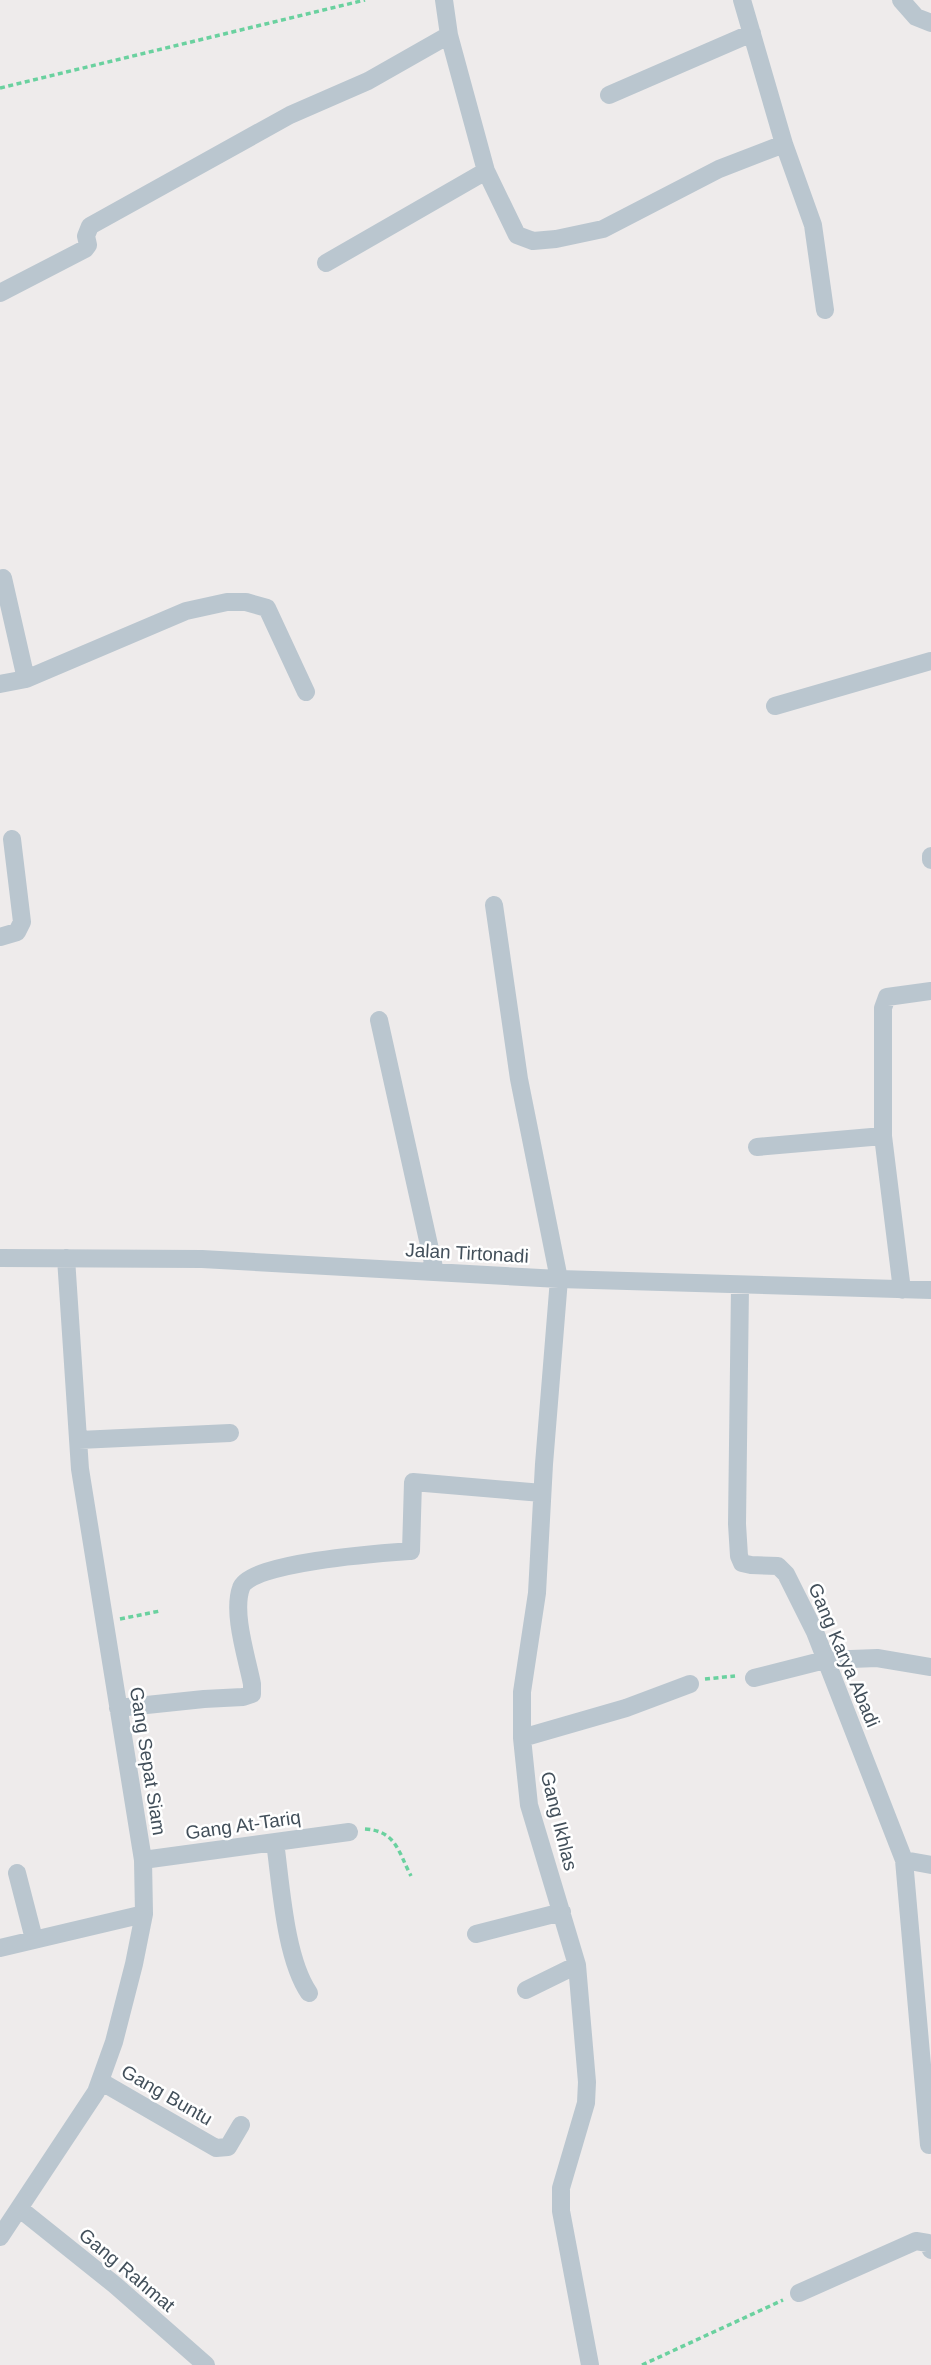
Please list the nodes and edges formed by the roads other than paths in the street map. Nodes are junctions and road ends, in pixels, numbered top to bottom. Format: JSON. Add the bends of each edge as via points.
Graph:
{"nodes":[{"id":1,"x":444,"y":0,"type":"edge"},
{"id":2,"x":742,"y":0,"type":"edge"},
{"id":3,"x":901,"y":0,"type":"edge"},
{"id":4,"x":931,"y":23,"type":"edge"},
{"id":5,"x":752,"y":33,"type":"junction"},
{"id":6,"x":449,"y":35,"type":"junction"},
{"id":7,"x":609,"y":95,"type":"dead end"},
{"id":8,"x":784,"y":144,"type":"junction"},
{"id":9,"x":486,"y":171,"type":"junction"},
{"id":10,"x":326,"y":263,"type":"dead end"},
{"id":11,"x":0,"y":293,"type":"edge"},
{"id":12,"x":825,"y":310,"type":"dead end"},
{"id":13,"x":3,"y":578,"type":"dead end"},
{"id":14,"x":931,"y":661,"type":"edge"},
{"id":15,"x":26,"y":679,"type":"junction"},
{"id":16,"x":0,"y":684,"type":"edge"},
{"id":17,"x":306,"y":692,"type":"dead end"},
{"id":18,"x":775,"y":706,"type":"dead end"},
{"id":19,"x":12,"y":839,"type":"dead end"},
{"id":20,"x":494,"y":905,"type":"dead end"},
{"id":21,"x":0,"y":937,"type":"edge"},
{"id":22,"x":931,"y":991,"type":"edge"},
{"id":23,"x":379,"y":1020,"type":"dead end"},
{"id":24,"x":883,"y":1136,"type":"junction"},
{"id":25,"x":757,"y":1147,"type":"dead end"},
{"id":26,"x":0,"y":1258,"type":"edge"},
{"id":27,"x":66,"y":1258,"type":"junction"},
{"id":28,"x":435,"y":1272,"type":"junction"},
{"id":29,"x":559,"y":1279,"type":"junction"},
{"id":30,"x":740,"y":1286,"type":"junction"},
{"id":31,"x":902,"y":1290,"type":"junction"},
{"id":32,"x":931,"y":1290,"type":"edge"},
{"id":33,"x":230,"y":1433,"type":"dead end"},
{"id":34,"x":79,"y":1440,"type":"junction"},
{"id":35,"x":542,"y":1493,"type":"junction"},
{"id":36,"x":825,"y":1660,"type":"junction"},
{"id":37,"x":931,"y":1667,"type":"edge"},
{"id":38,"x":754,"y":1678,"type":"road end"},
{"id":39,"x":690,"y":1684,"type":"road end"},
{"id":40,"x":118,"y":1708,"type":"junction"},
{"id":41,"x":522,"y":1738,"type":"junction"},
{"id":42,"x":349,"y":1832,"type":"road end"},
{"id":43,"x":275,"y":1842,"type":"junction"},
{"id":44,"x":143,"y":1860,"type":"junction"},
{"id":45,"x":904,"y":1860,"type":"junction"},
{"id":46,"x":931,"y":1865,"type":"edge"},
{"id":47,"x":17,"y":1873,"type":"dead end"},
{"id":48,"x":562,"y":1912,"type":"junction"},
{"id":49,"x":144,"y":1914,"type":"junction"},
{"id":50,"x":476,"y":1934,"type":"dead end"},
{"id":51,"x":34,"y":1940,"type":"junction"},
{"id":52,"x":0,"y":1948,"type":"edge"},
{"id":53,"x":577,"y":1965,"type":"junction"},
{"id":54,"x":526,"y":1990,"type":"dead end"},
{"id":55,"x":309,"y":1993,"type":"dead end"},
{"id":56,"x":100,"y":2081,"type":"junction"},
{"id":57,"x":241,"y":2125,"type":"dead end"},
{"id":58,"x":929,"y":2144,"type":"dead end"},
{"id":59,"x":20,"y":2209,"type":"junction"},
{"id":60,"x":0,"y":2237,"type":"edge"},
{"id":61,"x":931,"y":2250,"type":"edge"},
{"id":62,"x":799,"y":2293,"type":"road end"},
{"id":63,"x":206,"y":2365,"type":"edge"},
{"id":64,"x":590,"y":2365,"type":"edge"}],
"edges":[{"from":1,"to":6,"type":"street"},
{"from":2,"to":5,"type":"street"},
{"from":3,"to":4,"type":"street","via":[[916,17]]},
{"from":5,"to":7,"type":"street"},
{"from":5,"to":8,"type":"street"},
{"from":6,"to":9,"type":"street"},
{"from":6,"to":11,"type":"street","via":[[368,81],[290,115],[90,226],[85,249]]},
{"from":8,"to":9,"type":"street","via":[[719,169],[603,229],[556,239],[533,241],[517,235]]},
{"from":8,"to":12,"type":"street","via":[[813,225]]},
{"from":9,"to":10,"type":"street"},
{"from":13,"to":15,"type":"street"},
{"from":14,"to":18,"type":"street"},
{"from":15,"to":16,"type":"street"},
{"from":15,"to":17,"type":"street","via":[[186,611],[246,602],[267,608]]},
{"from":19,"to":21,"type":"street","via":[[22,922],[17,932]]},
{"from":20,"to":29,"type":"street","name":"Gang Ikhlas","via":[[519,1079]]},
{"from":22,"to":24,"type":"street","via":[[887,997],[884,1002]]},
{"from":23,"to":28,"type":"street"},
{"from":24,"to":25,"type":"street"},
{"from":24,"to":31,"type":"street"},
{"from":26,"to":27,"type":"street","name":"Jalan Tirtonadi"},
{"from":27,"to":28,"type":"street","name":"Jalan Tirtonadi","via":[[202,1259]]},
{"from":27,"to":34,"type":"street","name":"Gang Sepat Siam"},
{"from":28,"to":29,"type":"street","name":"Jalan Tirtonadi"},
{"from":29,"to":30,"type":"street","name":"Jalan Tirtonadi"},
{"from":29,"to":35,"type":"street","name":"Gang Ikhlas"},
{"from":30,"to":31,"type":"street","name":"Jalan Tirtonadi"},
{"from":30,"to":36,"type":"street","name":"Gang Karya Abadi","via":[[739,1556],[743,1563],[778,1566],[786,1574]]},
{"from":31,"to":32,"type":"street","name":"Jalan Tirtonadi"},
{"from":33,"to":34,"type":"street"},
{"from":34,"to":40,"type":"street","name":"Gang Sepat Siam"},
{"from":35,"to":40,"type":"street","via":[[413,1482],[411,1551],[288,1566],[244,1581],[240,1623],[252,1694]]},
{"from":35,"to":41,"type":"street","name":"Gang Ikhlas","via":[[537,1593],[522,1692]]},
{"from":36,"to":37,"type":"street","via":[[877,1658]]},
{"from":36,"to":38,"type":"street"},
{"from":36,"to":45,"type":"street","name":"Gang Karya Abadi"},
{"from":39,"to":41,"type":"street"},
{"from":40,"to":44,"type":"street","name":"Gang Sepat Siam"},
{"from":41,"to":48,"type":"street","name":"Gang Ikhlas","via":[[529,1805]]},
{"from":42,"to":43,"type":"street","name":"Gang At-Tariq"},
{"from":43,"to":44,"type":"street","name":"Gang At-Tariq"},
{"from":43,"to":55,"type":"street","via":[[299,1979]]},
{"from":44,"to":49,"type":"street","name":"Gang Sepat Siam"},
{"from":45,"to":46,"type":"street"},
{"from":45,"to":58,"type":"street","name":"Gang Karya Abadi"},
{"from":47,"to":51,"type":"street"},
{"from":48,"to":50,"type":"street"},
{"from":48,"to":53,"type":"street","name":"Gang Ikhlas"},
{"from":49,"to":51,"type":"street"},
{"from":49,"to":56,"type":"street","name":"Gang Sepat Siam"},
{"from":51,"to":52,"type":"street"},
{"from":53,"to":54,"type":"street"},
{"from":53,"to":64,"type":"street","name":"Gang Ikhlas","via":[[586,2103],[561,2188],[561,2211]]},
{"from":56,"to":57,"type":"street","name":"Gang Buntu","via":[[216,2148],[228,2147]]},
{"from":56,"to":59,"type":"street","name":"Gang Sepat Siam"},
{"from":59,"to":60,"type":"street","name":"Gang Sepat Siam"},
{"from":59,"to":63,"type":"street","name":"Gang Rahmat"},
{"from":61,"to":62,"type":"street","via":[[928,2243],[916,2241]]}]}
